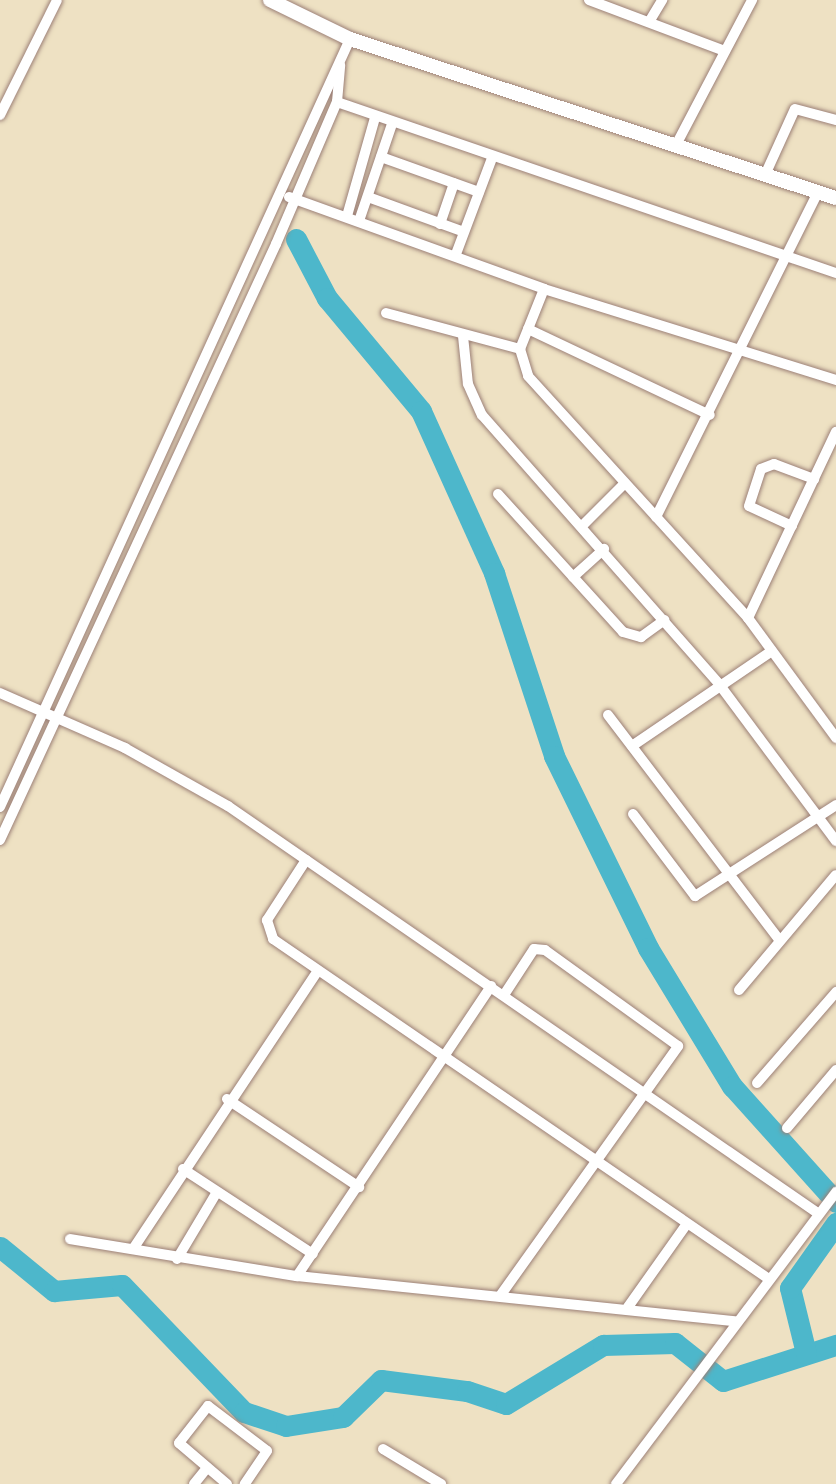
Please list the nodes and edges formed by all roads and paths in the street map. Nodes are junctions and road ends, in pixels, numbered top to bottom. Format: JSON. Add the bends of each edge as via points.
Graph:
{"nodes":[{"id":1,"x":57,"y":0,"type":"edge"},
{"id":2,"x":270,"y":0,"type":"edge"},
{"id":3,"x":589,"y":0,"type":"edge"},
{"id":4,"x":662,"y":0,"type":"edge"},
{"id":5,"x":752,"y":0,"type":"edge"},
{"id":6,"x":286,"y":3,"type":"edge"},
{"id":7,"x":649,"y":22,"type":"junction"},
{"id":8,"x":350,"y":39,"type":"junction"},
{"id":9,"x":725,"y":51,"type":"junction"},
{"id":10,"x":340,"y":65,"type":"junction"},
{"id":11,"x":0,"y":88,"type":"edge"},
{"id":12,"x":11,"y":93,"type":"junction"},
{"id":13,"x":337,"y":102,"type":"junction"},
{"id":14,"x":0,"y":116,"type":"edge"},
{"id":15,"x":375,"y":118,"type":"junction"},
{"id":16,"x":836,"y":120,"type":"edge"},
{"id":17,"x":392,"y":124,"type":"junction"},
{"id":18,"x":676,"y":145,"type":"junction"},
{"id":19,"x":381,"y":157,"type":"junction"},
{"id":20,"x":492,"y":158,"type":"junction"},
{"id":21,"x":765,"y":175,"type":"junction"},
{"id":22,"x":454,"y":183,"type":"junction"},
{"id":23,"x":479,"y":192,"type":"junction"},
{"id":24,"x":818,"y":192,"type":"junction"},
{"id":25,"x":281,"y":196,"type":"junction"},
{"id":26,"x":368,"y":197,"type":"junction"},
{"id":27,"x":836,"y":198,"type":"edge"},
{"id":28,"x":295,"y":199,"type":"junction"},
{"id":29,"x":347,"y":216,"type":"junction"},
{"id":30,"x":359,"y":221,"type":"junction"},
{"id":31,"x":440,"y":223,"type":"junction"},
{"id":32,"x":464,"y":232,"type":"junction"},
{"id":33,"x":456,"y":254,"type":"junction"},
{"id":34,"x":789,"y":257,"type":"junction"},
{"id":35,"x":836,"y":273,"type":"edge"},
{"id":36,"x":544,"y":289,"type":"junction"},
{"id":37,"x":386,"y":313,"type":"dead end"},
{"id":38,"x":528,"y":330,"type":"junction"},
{"id":39,"x":463,"y":336,"type":"junction"},
{"id":40,"x":520,"y":349,"type":"junction"},
{"id":41,"x":744,"y":350,"type":"junction"},
{"id":42,"x":836,"y":380,"type":"edge"},
{"id":43,"x":710,"y":415,"type":"junction"},
{"id":44,"x":836,"y":432,"type":"edge"},
{"id":45,"x":814,"y":478,"type":"junction"},
{"id":46,"x":625,"y":484,"type":"junction"},
{"id":47,"x":498,"y":494,"type":"dead end"},
{"id":48,"x":656,"y":517,"type":"junction"},
{"id":49,"x":583,"y":525,"type":"junction"},
{"id":50,"x":792,"y":526,"type":"junction"},
{"id":51,"x":604,"y":549,"type":"junction"},
{"id":52,"x":573,"y":577,"type":"junction"},
{"id":53,"x":748,"y":618,"type":"junction"},
{"id":54,"x":664,"y":620,"type":"junction"},
{"id":55,"x":772,"y":651,"type":"junction"},
{"id":56,"x":719,"y":684,"type":"junction"},
{"id":57,"x":0,"y":694,"type":"edge"},
{"id":58,"x":42,"y":713,"type":"junction"},
{"id":59,"x":608,"y":715,"type":"dead end"},
{"id":60,"x":55,"y":720,"type":"junction"},
{"id":61,"x":836,"y":738,"type":"edge"},
{"id":62,"x":632,"y":746,"type":"junction"},
{"id":63,"x":836,"y":805,"type":"edge"},
{"id":64,"x":0,"y":807,"type":"edge"},
{"id":65,"x":633,"y":814,"type":"dead end"},
{"id":66,"x":818,"y":817,"type":"junction"},
{"id":67,"x":0,"y":840,"type":"edge"},
{"id":68,"x":836,"y":841,"type":"edge"},
{"id":69,"x":306,"y":860,"type":"junction"},
{"id":70,"x":733,"y":875,"type":"junction"},
{"id":71,"x":836,"y":875,"type":"edge"},
{"id":72,"x":778,"y":938,"type":"junction"},
{"id":73,"x":318,"y":971,"type":"junction"},
{"id":74,"x":491,"y":986,"type":"junction"},
{"id":75,"x":739,"y":990,"type":"dead end"},
{"id":76,"x":836,"y":992,"type":"edge"},
{"id":77,"x":504,"y":995,"type":"junction"},
{"id":78,"x":443,"y":1059,"type":"junction"},
{"id":79,"x":836,"y":1070,"type":"edge"},
{"id":80,"x":757,"y":1083,"type":"dead end"},
{"id":81,"x":648,"y":1094,"type":"junction"},
{"id":82,"x":227,"y":1099,"type":"junction"},
{"id":83,"x":787,"y":1128,"type":"dead end"},
{"id":84,"x":598,"y":1164,"type":"junction"},
{"id":85,"x":183,"y":1169,"type":"junction"},
{"id":86,"x":359,"y":1187,"type":"junction"},
{"id":87,"x":218,"y":1192,"type":"junction"},
{"id":88,"x":836,"y":1192,"type":"edge"},
{"id":89,"x":819,"y":1214,"type":"junction"},
{"id":90,"x":686,"y":1225,"type":"junction"},
{"id":91,"x":70,"y":1239,"type":"dead end"},
{"id":92,"x":133,"y":1249,"type":"junction"},
{"id":93,"x":313,"y":1254,"type":"junction"},
{"id":94,"x":177,"y":1259,"type":"junction"},
{"id":95,"x":297,"y":1276,"type":"junction"},
{"id":96,"x":768,"y":1279,"type":"junction"},
{"id":97,"x":500,"y":1296,"type":"junction"},
{"id":98,"x":628,"y":1307,"type":"junction"},
{"id":99,"x":735,"y":1321,"type":"junction"},
{"id":100,"x":383,"y":1449,"type":"dead end"},
{"id":101,"x":207,"y":1468,"type":"junction"},
{"id":102,"x":194,"y":1484,"type":"edge"},
{"id":103,"x":227,"y":1484,"type":"edge"},
{"id":104,"x":244,"y":1484,"type":"edge"},
{"id":105,"x":441,"y":1484,"type":"edge"},
{"id":106,"x":616,"y":1484,"type":"edge"}],
"edges":[{"from":1,"to":12,"type":"street"},
{"from":2,"to":6,"type":"main road"},
{"from":3,"to":7,"type":"street"},
{"from":4,"to":7,"type":"street"},
{"from":5,"to":9,"type":"street"},
{"from":6,"to":8,"type":"main road"},
{"from":7,"to":9,"type":"street"},
{"from":8,"to":10,"type":"street"},
{"from":8,"to":18,"type":"main road"},
{"from":9,"to":18,"type":"street"},
{"from":10,"to":13,"type":"street"},
{"from":10,"to":25,"type":"street","via":[[331,73]]},
{"from":11,"to":12,"type":"street"},
{"from":12,"to":14,"type":"street"},
{"from":13,"to":15,"type":"street"},
{"from":13,"to":28,"type":"street"},
{"from":15,"to":17,"type":"street"},
{"from":15,"to":29,"type":"street"},
{"from":16,"to":21,"type":"street","via":[[795,109]]},
{"from":17,"to":19,"type":"street"},
{"from":17,"to":20,"type":"street"},
{"from":18,"to":21,"type":"main road"},
{"from":19,"to":22,"type":"street"},
{"from":19,"to":26,"type":"street"},
{"from":20,"to":23,"type":"street"},
{"from":20,"to":34,"type":"street"},
{"from":21,"to":24,"type":"main road"},
{"from":22,"to":23,"type":"street"},
{"from":22,"to":31,"type":"street"},
{"from":23,"to":32,"type":"street"},
{"from":24,"to":27,"type":"main road"},
{"from":24,"to":34,"type":"street"},
{"from":25,"to":28,"type":"street"},
{"from":25,"to":58,"type":"street"},
{"from":26,"to":30,"type":"street"},
{"from":26,"to":31,"type":"street"},
{"from":28,"to":29,"type":"street"},
{"from":28,"to":60,"type":"street"},
{"from":29,"to":30,"type":"street"},
{"from":30,"to":33,"type":"street"},
{"from":31,"to":32,"type":"street"},
{"from":32,"to":33,"type":"street"},
{"from":33,"to":36,"type":"street"},
{"from":34,"to":35,"type":"street"},
{"from":34,"to":41,"type":"street"},
{"from":36,"to":38,"type":"street"},
{"from":36,"to":41,"type":"street"},
{"from":37,"to":39,"type":"street"},
{"from":38,"to":40,"type":"street"},
{"from":38,"to":43,"type":"street"},
{"from":39,"to":40,"type":"street"},
{"from":39,"to":49,"type":"street","via":[[476,406]]},
{"from":40,"to":46,"type":"street","via":[[528,376]]},
{"from":41,"to":42,"type":"street"},
{"from":41,"to":43,"type":"street"},
{"from":43,"to":48,"type":"street"},
{"from":44,"to":45,"type":"street"},
{"from":45,"to":50,"type":"street"},
{"from":45,"to":50,"type":"street","via":[[770,463],[761,469],[749,506]]},
{"from":46,"to":48,"type":"street"},
{"from":46,"to":49,"type":"street"},
{"from":47,"to":52,"type":"street"},
{"from":48,"to":53,"type":"street"},
{"from":49,"to":51,"type":"street"},
{"from":50,"to":53,"type":"street"},
{"from":51,"to":52,"type":"street"},
{"from":51,"to":54,"type":"street"},
{"from":52,"to":54,"type":"street","via":[[629,635],[641,637]]},
{"from":53,"to":55,"type":"street"},
{"from":54,"to":56,"type":"street"},
{"from":55,"to":56,"type":"street"},
{"from":55,"to":61,"type":"street"},
{"from":56,"to":62,"type":"street"},
{"from":56,"to":66,"type":"street"},
{"from":57,"to":58,"type":"street"},
{"from":58,"to":60,"type":"street"},
{"from":58,"to":64,"type":"street"},
{"from":59,"to":62,"type":"street"},
{"from":60,"to":67,"type":"street"},
{"from":60,"to":69,"type":"street","via":[[175,775]]},
{"from":62,"to":70,"type":"street"},
{"from":63,"to":66,"type":"street"},
{"from":65,"to":70,"type":"street","via":[[689,893],[699,895]]},
{"from":66,"to":68,"type":"street"},
{"from":66,"to":70,"type":"street"},
{"from":69,"to":73,"type":"street","via":[[265,928]]},
{"from":69,"to":74,"type":"street"},
{"from":70,"to":72,"type":"street"},
{"from":71,"to":72,"type":"street"},
{"from":72,"to":75,"type":"street"},
{"from":73,"to":78,"type":"street"},
{"from":73,"to":82,"type":"street"},
{"from":74,"to":77,"type":"street"},
{"from":74,"to":78,"type":"street"},
{"from":76,"to":80,"type":"street"},
{"from":77,"to":81,"type":"street"},
{"from":77,"to":81,"type":"street","via":[[534,949],[545,950],[676,1041],[676,1051]]},
{"from":78,"to":84,"type":"street"},
{"from":78,"to":86,"type":"street"},
{"from":79,"to":83,"type":"street"},
{"from":81,"to":84,"type":"street"},
{"from":81,"to":89,"type":"street"},
{"from":82,"to":85,"type":"street"},
{"from":82,"to":86,"type":"street"},
{"from":84,"to":90,"type":"street"},
{"from":84,"to":97,"type":"street"},
{"from":85,"to":87,"type":"street"},
{"from":85,"to":92,"type":"street"},
{"from":86,"to":93,"type":"street"},
{"from":87,"to":93,"type":"street"},
{"from":87,"to":94,"type":"street"},
{"from":88,"to":89,"type":"street"},
{"from":89,"to":96,"type":"street"},
{"from":90,"to":96,"type":"street"},
{"from":90,"to":98,"type":"street"},
{"from":91,"to":92,"type":"street"},
{"from":92,"to":94,"type":"street"},
{"from":93,"to":95,"type":"street"},
{"from":94,"to":95,"type":"street"},
{"from":95,"to":97,"type":"street"},
{"from":96,"to":99,"type":"street"},
{"from":97,"to":98,"type":"street"},
{"from":98,"to":99,"type":"street"},
{"from":99,"to":106,"type":"street"},
{"from":100,"to":105,"type":"street"},
{"from":101,"to":102,"type":"street"},
{"from":101,"to":103,"type":"street"},
{"from":101,"to":104,"type":"street","via":[[179,1440],[208,1406],[267,1451]]}]}
